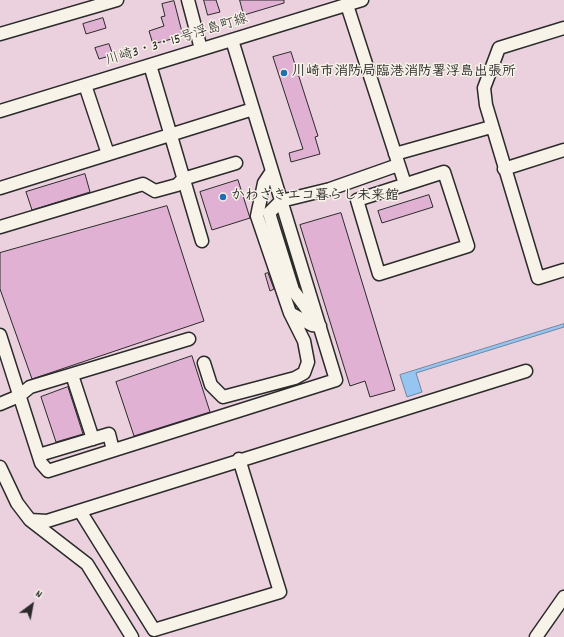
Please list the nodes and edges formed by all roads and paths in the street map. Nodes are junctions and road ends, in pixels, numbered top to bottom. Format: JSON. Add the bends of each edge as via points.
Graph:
{"nodes":[{"id":1,"x":117,"y":0,"type":"edge"},
{"id":2,"x":188,"y":0,"type":"edge"},
{"id":3,"x":362,"y":0,"type":"edge"},
{"id":4,"x":90,"y":4,"type":"edge"},
{"id":5,"x":347,"y":5,"type":"junction"},
{"id":6,"x":564,"y":28,"type":"edge"},
{"id":7,"x":0,"y":34,"type":"edge"},
{"id":8,"x":232,"y":40,"type":"junction"},
{"id":9,"x":201,"y":50,"type":"junction"},
{"id":10,"x":150,"y":65,"type":"junction"},
{"id":11,"x":86,"y":85,"type":"junction"},
{"id":12,"x":253,"y":109,"type":"junction"},
{"id":13,"x":0,"y":111,"type":"edge"},
{"id":14,"x":491,"y":127,"type":"junction"},
{"id":15,"x":170,"y":134,"type":"junction"},
{"id":16,"x":564,"y":150,"type":"edge"},
{"id":17,"x":108,"y":154,"type":"junction"},
{"id":18,"x":397,"y":159,"type":"junction"},
{"id":19,"x":236,"y":163,"type":"dead end"},
{"id":20,"x":504,"y":168,"type":"junction"},
{"id":21,"x":272,"y":171,"type":"junction"},
{"id":22,"x":183,"y":179,"type":"junction"},
{"id":23,"x":405,"y":184,"type":"junction"},
{"id":24,"x":0,"y":188,"type":"edge"},
{"id":25,"x":281,"y":200,"type":"junction"},
{"id":26,"x":0,"y":227,"type":"edge"},
{"id":27,"x":202,"y":240,"type":"dead end"},
{"id":28,"x":564,"y":270,"type":"edge"},
{"id":29,"x":290,"y":313,"type":"junction"},
{"id":30,"x":320,"y":326,"type":"junction"},
{"id":31,"x":0,"y":335,"type":"edge"},
{"id":32,"x":189,"y":340,"type":"dead end"},
{"id":33,"x":204,"y":363,"type":"dead end"},
{"id":34,"x":526,"y":371,"type":"dead end"},
{"id":35,"x":72,"y":375,"type":"junction"},
{"id":36,"x":19,"y":396,"type":"junction"},
{"id":37,"x":0,"y":404,"type":"edge"},
{"id":38,"x":93,"y":439,"type":"junction"},
{"id":39,"x":113,"y":450,"type":"junction"},
{"id":40,"x":39,"y":455,"type":"junction"},
{"id":41,"x":239,"y":459,"type":"junction"},
{"id":42,"x":0,"y":468,"type":"edge"},
{"id":43,"x":80,"y":510,"type":"junction"},
{"id":44,"x":30,"y":520,"type":"junction"},
{"id":45,"x":564,"y":597,"type":"edge"},
{"id":46,"x":132,"y":637,"type":"edge"},
{"id":47,"x":536,"y":637,"type":"edge"}],
"edges":[{"from":1,"to":4,"type":"street"},
{"from":2,"to":9,"type":"street"},
{"from":3,"to":5,"type":"street","name":"川崎3・3・15号浮島町線"},
{"from":4,"to":7,"type":"street"},
{"from":5,"to":8,"type":"street","name":"川崎3・3・15号浮島町線"},
{"from":5,"to":18,"type":"street"},
{"from":6,"to":14,"type":"street","via":[[499,48],[484,88]]},
{"from":8,"to":9,"type":"street","name":"川崎3・3・15号浮島町線"},
{"from":8,"to":12,"type":"street"},
{"from":9,"to":10,"type":"street","name":"川崎3・3・15号浮島町線"},
{"from":10,"to":11,"type":"street","name":"川崎3・3・15号浮島町線"},
{"from":10,"to":15,"type":"street"},
{"from":11,"to":13,"type":"street","name":"川崎3・3・15号浮島町線"},
{"from":11,"to":17,"type":"street"},
{"from":12,"to":15,"type":"street"},
{"from":12,"to":21,"type":"street"},
{"from":14,"to":18,"type":"street"},
{"from":14,"to":20,"type":"street"},
{"from":15,"to":17,"type":"street"},
{"from":15,"to":22,"type":"street"},
{"from":16,"to":20,"type":"street"},
{"from":17,"to":24,"type":"street"},
{"from":18,"to":23,"type":"street"},
{"from":18,"to":25,"type":"street","via":[[330,189]]},
{"from":19,"to":22,"type":"street"},
{"from":20,"to":28,"type":"street","via":[[538,278]]},
{"from":21,"to":25,"type":"street"},
{"from":21,"to":29,"type":"street","via":[[264,183],[257,216]]},
{"from":22,"to":26,"type":"street","via":[[177,185],[155,191],[142,184]]},
{"from":22,"to":27,"type":"street"},
{"from":23,"to":23,"type":"street","via":[[357,200],[379,274],[468,246],[444,172]]},
{"from":25,"to":30,"type":"street"},
{"from":29,"to":30,"type":"street","via":[[312,325]]},
{"from":29,"to":33,"type":"street","via":[[304,341],[308,362],[304,373],[295,378],[223,397],[211,385]]},
{"from":30,"to":39,"type":"street","via":[[336,380]]},
{"from":31,"to":36,"type":"street"},
{"from":32,"to":35,"type":"street"},
{"from":34,"to":41,"type":"street"},
{"from":35,"to":36,"type":"street","via":[[30,387]]},
{"from":35,"to":38,"type":"street"},
{"from":36,"to":37,"type":"street"},
{"from":36,"to":40,"type":"street"},
{"from":38,"to":39,"type":"street","via":[[110,434]]},
{"from":38,"to":40,"type":"street"},
{"from":39,"to":40,"type":"street","via":[[48,471],[41,463]]},
{"from":41,"to":43,"type":"street"},
{"from":41,"to":43,"type":"street","via":[[280,592],[154,630]]},
{"from":42,"to":44,"type":"street","via":[[17,503]]},
{"from":43,"to":44,"type":"street","via":[[47,521]]},
{"from":44,"to":46,"type":"street","via":[[87,564]]},
{"from":45,"to":47,"type":"street"}]}
